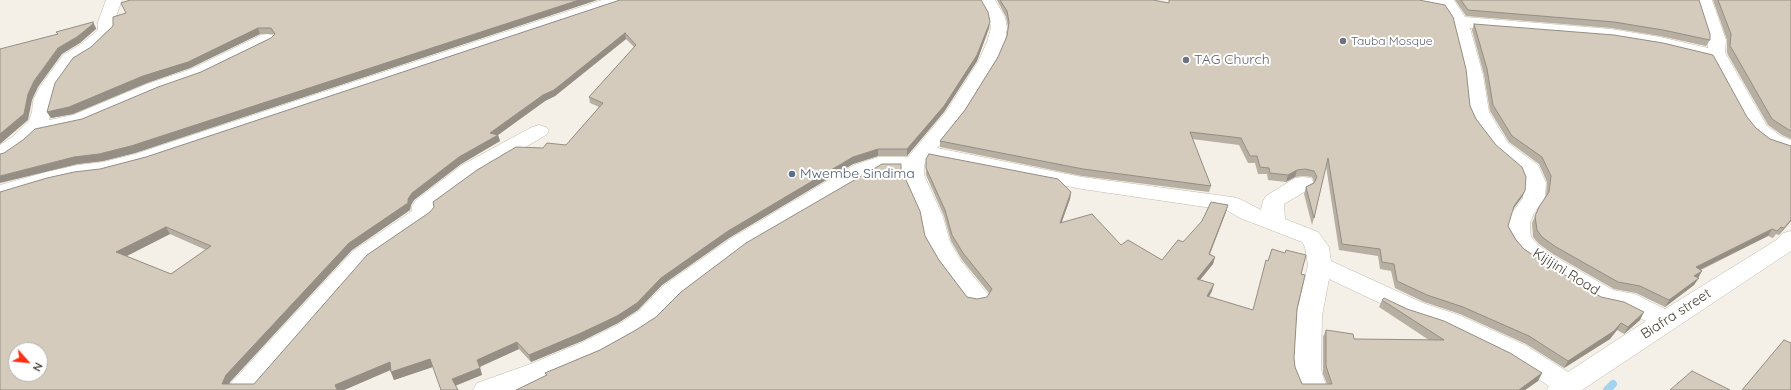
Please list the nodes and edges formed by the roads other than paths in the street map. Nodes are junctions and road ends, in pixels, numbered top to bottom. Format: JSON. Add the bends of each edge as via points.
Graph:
{"nodes":[{"id":1,"x":114,"y":0,"type":"edge"},
{"id":2,"x":618,"y":0,"type":"edge"},
{"id":3,"x":987,"y":0,"type":"edge"},
{"id":4,"x":1417,"y":0,"type":"edge"},
{"id":5,"x":1704,"y":0,"type":"edge"},
{"id":6,"x":1452,"y":9,"type":"edge"},
{"id":7,"x":267,"y":39,"type":"edge"},
{"id":8,"x":1718,"y":56,"type":"junction"},
{"id":9,"x":33,"y":129,"type":"junction"},
{"id":10,"x":539,"y":131,"type":"dead end"},
{"id":11,"x":1791,"y":147,"type":"edge"},
{"id":12,"x":0,"y":154,"type":"edge"},
{"id":13,"x":919,"y":158,"type":"junction"},
{"id":14,"x":1303,"y":183,"type":"dead end"},
{"id":15,"x":0,"y":192,"type":"edge"},
{"id":16,"x":1274,"y":223,"type":"junction"},
{"id":17,"x":1789,"y":243,"type":"edge"},
{"id":18,"x":1320,"y":265,"type":"junction"},
{"id":19,"x":977,"y":297,"type":"edge"},
{"id":20,"x":1666,"y":321,"type":"junction"},
{"id":21,"x":1564,"y":388,"type":"edge"},
{"id":22,"x":241,"y":390,"type":"edge"},
{"id":23,"x":487,"y":390,"type":"edge"},
{"id":24,"x":1314,"y":390,"type":"edge"}],
"edges":[{"from":1,"to":9,"type":"street","via":[[106,22],[107,31],[69,59],[56,76],[48,88],[42,112]]},
{"from":2,"to":15,"type":"street","via":[[142,158],[104,168],[46,178]]},
{"from":3,"to":13,"type":"street","via":[[997,17],[999,28],[996,42],[987,62],[953,116]]},
{"from":4,"to":6,"type":"street"},
{"from":5,"to":8,"type":"street","via":[[1717,40]]},
{"from":6,"to":8,"type":"street","via":[[1660,42]]},
{"from":6,"to":20,"type":"street","name":"Kijijini Road","via":[[1474,75],[1478,105],[1485,124],[1501,147],[1530,170],[1535,183],[1534,198],[1522,213],[1519,224],[1518,233],[1522,241],[1544,260],[1607,297],[1626,300]]},
{"from":7,"to":9,"type":"street","via":[[197,73],[78,120]]},
{"from":8,"to":11,"type":"street","via":[[1760,130],[1774,140]]},
{"from":9,"to":12,"type":"street"},
{"from":10,"to":22,"type":"street","via":[[470,170],[423,206],[424,213],[361,256]]},
{"from":13,"to":16,"type":"street","via":[[969,162],[1082,183],[1232,204]]},
{"from":13,"to":19,"type":"street","via":[[913,175],[932,216],[938,242],[952,266]]},
{"from":13,"to":23,"type":"street","via":[[878,163],[862,170],[738,244],[672,292],[648,317],[628,330],[543,370]]},
{"from":14,"to":16,"type":"street","via":[[1274,201]]},
{"from":16,"to":18,"type":"street","via":[[1310,237],[1317,247]]},
{"from":17,"to":20,"type":"street","name":"Biafra street"},
{"from":18,"to":21,"type":"street","via":[[1414,309],[1450,321],[1516,352]]},
{"from":18,"to":24,"type":"street","via":[[1309,316],[1307,365]]},
{"from":20,"to":21,"type":"street","name":"Biafra street"}]}
